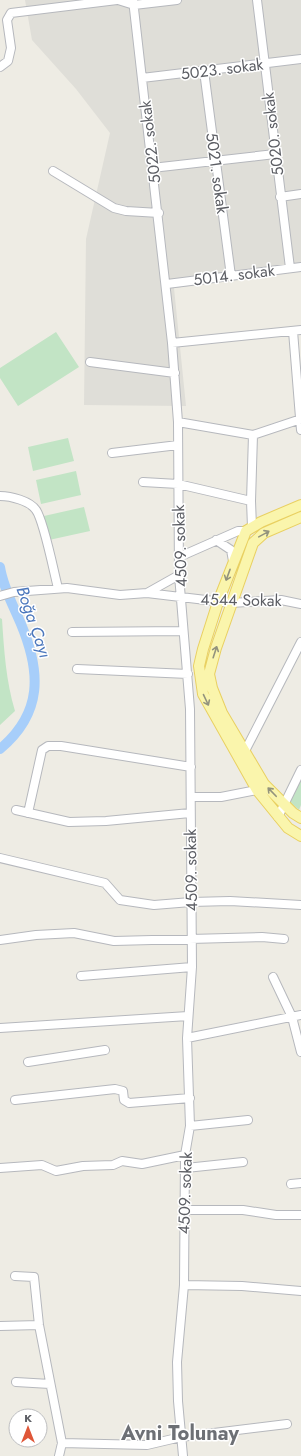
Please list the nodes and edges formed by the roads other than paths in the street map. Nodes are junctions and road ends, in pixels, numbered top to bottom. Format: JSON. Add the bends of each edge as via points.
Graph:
{"nodes":[{"id":1,"x":118,"y":0,"type":"edge"},
{"id":2,"x":177,"y":0,"type":"edge"},
{"id":3,"x":257,"y":0,"type":"edge"},
{"id":4,"x":133,"y":2,"type":"edge"},
{"id":5,"x":301,"y":59,"type":"edge"},
{"id":6,"x":265,"y":64,"type":"junction"},
{"id":7,"x":0,"y":67,"type":"edge"},
{"id":8,"x":204,"y":71,"type":"junction"},
{"id":9,"x":142,"y":78,"type":"junction"},
{"id":10,"x":275,"y":154,"type":"junction"},
{"id":11,"x":215,"y":160,"type":"junction"},
{"id":12,"x":152,"y":168,"type":"junction"},
{"id":13,"x":53,"y":171,"type":"dead end"},
{"id":14,"x":301,"y":194,"type":"edge"},
{"id":15,"x":280,"y":197,"type":"junction"},
{"id":16,"x":159,"y":213,"type":"junction"},
{"id":17,"x":301,"y":267,"type":"edge"},
{"id":18,"x":290,"y":268,"type":"junction"},
{"id":19,"x":231,"y":276,"type":"junction"},
{"id":20,"x":167,"y":284,"type":"junction"},
{"id":21,"x":297,"y":330,"type":"edge"},
{"id":22,"x":172,"y":343,"type":"junction"},
{"id":23,"x":90,"y":362,"type":"dead end"},
{"id":24,"x":175,"y":373,"type":"junction"},
{"id":25,"x":300,"y":419,"type":"edge"},
{"id":26,"x":178,"y":422,"type":"junction"},
{"id":27,"x":301,"y":430,"type":"edge"},
{"id":28,"x":253,"y":435,"type":"junction"},
{"id":29,"x":178,"y":445,"type":"junction"},
{"id":30,"x":112,"y":453,"type":"dead end"},
{"id":31,"x":143,"y":482,"type":"dead end"},
{"id":32,"x":178,"y":484,"type":"junction"},
{"id":33,"x":0,"y":496,"type":"edge"},
{"id":34,"x":250,"y":502,"type":"junction"},
{"id":35,"x":301,"y":505,"type":"edge"},
{"id":36,"x":301,"y":517,"type":"edge"},
{"id":37,"x":249,"y":529,"type":"junction"},
{"id":38,"x":216,"y":540,"type":"junction"},
{"id":39,"x":178,"y":557,"type":"junction"},
{"id":40,"x":233,"y":561,"type":"junction"},
{"id":41,"x":179,"y":575,"type":"junction"},
{"id":42,"x":58,"y":588,"type":"junction"},
{"id":43,"x":147,"y":593,"type":"junction"},
{"id":44,"x":0,"y":596,"type":"edge"},
{"id":45,"x":181,"y":598,"type":"junction"},
{"id":46,"x":218,"y":602,"type":"junction"},
{"id":47,"x":231,"y":603,"type":"junction"},
{"id":48,"x":301,"y":604,"type":"edge"},
{"id":49,"x":183,"y":631,"type":"junction"},
{"id":50,"x":72,"y":632,"type":"dead end"},
{"id":51,"x":301,"y":642,"type":"edge"},
{"id":52,"x":78,"y":668,"type":"dead end"},
{"id":53,"x":188,"y":674,"type":"junction"},
{"id":54,"x":245,"y":750,"type":"junction"},
{"id":55,"x":191,"y":767,"type":"junction"},
{"id":56,"x":301,"y":770,"type":"edge"},
{"id":57,"x":257,"y":790,"type":"junction"},
{"id":58,"x":191,"y":797,"type":"junction"},
{"id":59,"x":284,"y":804,"type":"junction"},
{"id":60,"x":16,"y":810,"type":"dead end"},
{"id":61,"x":28,"y":812,"type":"junction"},
{"id":62,"x":190,"y":813,"type":"junction"},
{"id":63,"x":278,"y":817,"type":"junction"},
{"id":64,"x":301,"y":818,"type":"edge"},
{"id":65,"x":301,"y":836,"type":"edge"},
{"id":66,"x":0,"y":858,"type":"edge"},
{"id":67,"x":191,"y":902,"type":"junction"},
{"id":68,"x":301,"y":905,"type":"edge"},
{"id":69,"x":284,"y":939,"type":"dead end"},
{"id":70,"x":0,"y":940,"type":"edge"},
{"id":71,"x":192,"y":940,"type":"junction"},
{"id":72,"x":192,"y":967,"type":"junction"},
{"id":73,"x":81,"y":976,"type":"dead end"},
{"id":74,"x":273,"y":977,"type":"dead end"},
{"id":75,"x":301,"y":1015,"type":"edge"},
{"id":76,"x":188,"y":1016,"type":"junction"},
{"id":77,"x":292,"y":1017,"type":"junction"},
{"id":78,"x":0,"y":1028,"type":"edge"},
{"id":79,"x":187,"y":1038,"type":"junction"},
{"id":80,"x":105,"y":1050,"type":"dead end"},
{"id":81,"x":301,"y":1052,"type":"edge"},
{"id":82,"x":28,"y":1062,"type":"dead end"},
{"id":83,"x":190,"y":1098,"type":"junction"},
{"id":84,"x":15,"y":1100,"type":"dead end"},
{"id":85,"x":248,"y":1120,"type":"dead end"},
{"id":86,"x":190,"y":1126,"type":"junction"},
{"id":87,"x":185,"y":1155,"type":"junction"},
{"id":88,"x":243,"y":1162,"type":"dead end"},
{"id":89,"x":0,"y":1168,"type":"edge"},
{"id":90,"x":186,"y":1168,"type":"junction"},
{"id":91,"x":301,"y":1183,"type":"edge"},
{"id":92,"x":291,"y":1184,"type":"dead end"},
{"id":93,"x":184,"y":1210,"type":"junction"},
{"id":94,"x":301,"y":1215,"type":"edge"},
{"id":95,"x":15,"y":1276,"type":"dead end"},
{"id":96,"x":184,"y":1286,"type":"junction"},
{"id":97,"x":301,"y":1291,"type":"edge"},
{"id":98,"x":39,"y":1325,"type":"junction"},
{"id":99,"x":0,"y":1326,"type":"edge"},
{"id":100,"x":16,"y":1382,"type":"dead end"},
{"id":101,"x":50,"y":1384,"type":"junction"},
{"id":102,"x":287,"y":1424,"type":"dead end"},
{"id":103,"x":181,"y":1438,"type":"junction"},
{"id":104,"x":62,"y":1443,"type":"junction"},
{"id":105,"x":59,"y":1456,"type":"edge"},
{"id":106,"x":183,"y":1456,"type":"edge"}],
"edges":[{"from":1,"to":4,"type":"street"},
{"from":1,"to":7,"type":"street","via":[[11,13],[7,20],[11,48],[8,61]]},
{"from":2,"to":4,"type":"street"},
{"from":3,"to":6,"type":"street","name":"5020. sokak"},
{"from":4,"to":9,"type":"street","name":"5022. sokak"},
{"from":5,"to":6,"type":"street","name":"5023. sokak"},
{"from":6,"to":8,"type":"street","name":"5023. sokak"},
{"from":6,"to":10,"type":"street","name":"5020. sokak"},
{"from":8,"to":9,"type":"street","name":"5023. sokak"},
{"from":8,"to":11,"type":"street","name":"5021. sokak"},
{"from":9,"to":12,"type":"street","name":"5022. sokak"},
{"from":10,"to":11,"type":"street"},
{"from":10,"to":15,"type":"street","name":"5020. sokak"},
{"from":11,"to":12,"type":"street"},
{"from":11,"to":19,"type":"street","name":"5021. sokak"},
{"from":12,"to":16,"type":"street","name":"5022. sokak"},
{"from":13,"to":16,"type":"street","via":[[114,208]]},
{"from":14,"to":15,"type":"street"},
{"from":15,"to":18,"type":"street","name":"5020. sokak"},
{"from":16,"to":20,"type":"street","name":"5022. sokak"},
{"from":17,"to":18,"type":"street","name":"5014. sokak"},
{"from":18,"to":19,"type":"street","name":"5014. sokak"},
{"from":19,"to":20,"type":"street","name":"5014. sokak"},
{"from":20,"to":22,"type":"street","name":"4509. sokak"},
{"from":21,"to":22,"type":"street"},
{"from":21,"to":25,"type":"street"},
{"from":22,"to":24,"type":"street","name":"4509. sokak"},
{"from":23,"to":24,"type":"street"},
{"from":24,"to":26,"type":"street","name":"4509. sokak"},
{"from":25,"to":27,"type":"street"},
{"from":25,"to":28,"type":"street"},
{"from":26,"to":28,"type":"street"},
{"from":26,"to":29,"type":"street","name":"4509. sokak"},
{"from":28,"to":34,"type":"street"},
{"from":29,"to":30,"type":"street"},
{"from":29,"to":32,"type":"street","name":"4509. sokak"},
{"from":31,"to":32,"type":"street"},
{"from":32,"to":34,"type":"street"},
{"from":32,"to":39,"type":"street","name":"4509. sokak"},
{"from":33,"to":42,"type":"street","via":[[28,503],[38,512]]},
{"from":34,"to":37,"type":"street"},
{"from":35,"to":37,"type":"main road"},
{"from":47,"to":36,"type":"main road","one_way":true,"via":[[250,549],[257,538]]},
{"from":37,"to":38,"type":"street"},
{"from":37,"to":40,"type":"main road"},
{"from":38,"to":39,"type":"street"},
{"from":38,"to":40,"type":"street","via":[[231,550]]},
{"from":39,"to":41,"type":"street","name":"4509. sokak"},
{"from":40,"to":46,"type":"main road","one_way":true},
{"from":41,"to":43,"type":"street"},
{"from":41,"to":45,"type":"street","name":"4509. sokak"},
{"from":42,"to":43,"type":"street","name":"4544 Sokak","via":[[120,594]]},
{"from":42,"to":44,"type":"street","name":"4544 Sokak","via":[[14,592]]},
{"from":43,"to":45,"type":"street","name":"4544 Sokak"},
{"from":45,"to":46,"type":"street","name":"4544 Sokak"},
{"from":45,"to":49,"type":"street","name":"4509. sokak"},
{"from":46,"to":47,"type":"street","name":"4544 Sokak"},
{"from":46,"to":57,"type":"main road","one_way":true,"via":[[200,666],[203,694]]},
{"from":47,"to":48,"type":"street","name":"4544 Sokak","via":[[281,600]]},
{"from":54,"to":47,"type":"main road","one_way":true,"via":[[222,713],[209,674]]},
{"from":49,"to":50,"type":"street"},
{"from":49,"to":53,"type":"street","name":"4509. sokak"},
{"from":51,"to":54,"type":"street"},
{"from":52,"to":53,"type":"street"},
{"from":53,"to":55,"type":"street","name":"4509. sokak"},
{"from":59,"to":54,"type":"main road","one_way":true,"via":[[264,784]]},
{"from":55,"to":58,"type":"street","name":"4509. sokak"},
{"from":55,"to":61,"type":"street","via":[[48,746],[42,750]]},
{"from":56,"to":59,"type":"street"},
{"from":57,"to":58,"type":"street","via":[[221,797]]},
{"from":57,"to":63,"type":"main road"},
{"from":58,"to":62,"type":"street","name":"4509. sokak"},
{"from":59,"to":63,"type":"street"},
{"from":59,"to":64,"type":"main road"},
{"from":60,"to":61,"type":"street"},
{"from":61,"to":62,"type":"street","via":[[69,822]]},
{"from":62,"to":67,"type":"street","name":"4509. sokak"},
{"from":63,"to":65,"type":"main road","via":[[288,828]]},
{"from":66,"to":67,"type":"street","via":[[105,883],[120,900],[154,905]]},
{"from":67,"to":68,"type":"street"},
{"from":67,"to":71,"type":"street","name":"4509. sokak"},
{"from":69,"to":71,"type":"street","via":[[262,937]]},
{"from":70,"to":71,"type":"street","via":[[36,935],[74,934],[114,941]]},
{"from":71,"to":72,"type":"street","name":"4509. sokak"},
{"from":72,"to":73,"type":"street"},
{"from":72,"to":76,"type":"street","name":"4509. sokak"},
{"from":74,"to":77,"type":"street"},
{"from":75,"to":77,"type":"street"},
{"from":76,"to":78,"type":"street"},
{"from":76,"to":79,"type":"street","name":"4509. sokak"},
{"from":77,"to":79,"type":"street"},
{"from":77,"to":81,"type":"street"},
{"from":79,"to":83,"type":"street","name":"4509. sokak"},
{"from":80,"to":82,"type":"street"},
{"from":83,"to":84,"type":"street","via":[[129,1103],[124,1100],[123,1091],[116,1089]]},
{"from":83,"to":86,"type":"street","name":"4509. sokak"},
{"from":85,"to":86,"type":"street"},
{"from":86,"to":87,"type":"street","name":"4509. sokak"},
{"from":87,"to":89,"type":"street","via":[[142,1164],[122,1160],[113,1165],[83,1166],[56,1171],[42,1165]]},
{"from":87,"to":90,"type":"street","name":"4509. sokak"},
{"from":88,"to":90,"type":"street"},
{"from":90,"to":93,"type":"street","name":"4509. sokak"},
{"from":91,"to":92,"type":"street"},
{"from":93,"to":94,"type":"street","via":[[243,1210],[276,1215]]},
{"from":93,"to":96,"type":"street","name":"4509. sokak"},
{"from":95,"to":98,"type":"street","via":[[34,1277]]},
{"from":96,"to":97,"type":"street","via":[[242,1286]]},
{"from":96,"to":103,"type":"street","name":"4509. sokak","via":[[177,1362]]},
{"from":98,"to":99,"type":"street"},
{"from":98,"to":101,"type":"street"},
{"from":100,"to":101,"type":"street"},
{"from":101,"to":104,"type":"street"},
{"from":102,"to":103,"type":"street"},
{"from":103,"to":104,"type":"street","via":[[147,1445]]},
{"from":103,"to":106,"type":"street","name":"4509. sokak"},
{"from":104,"to":105,"type":"street"}]}
